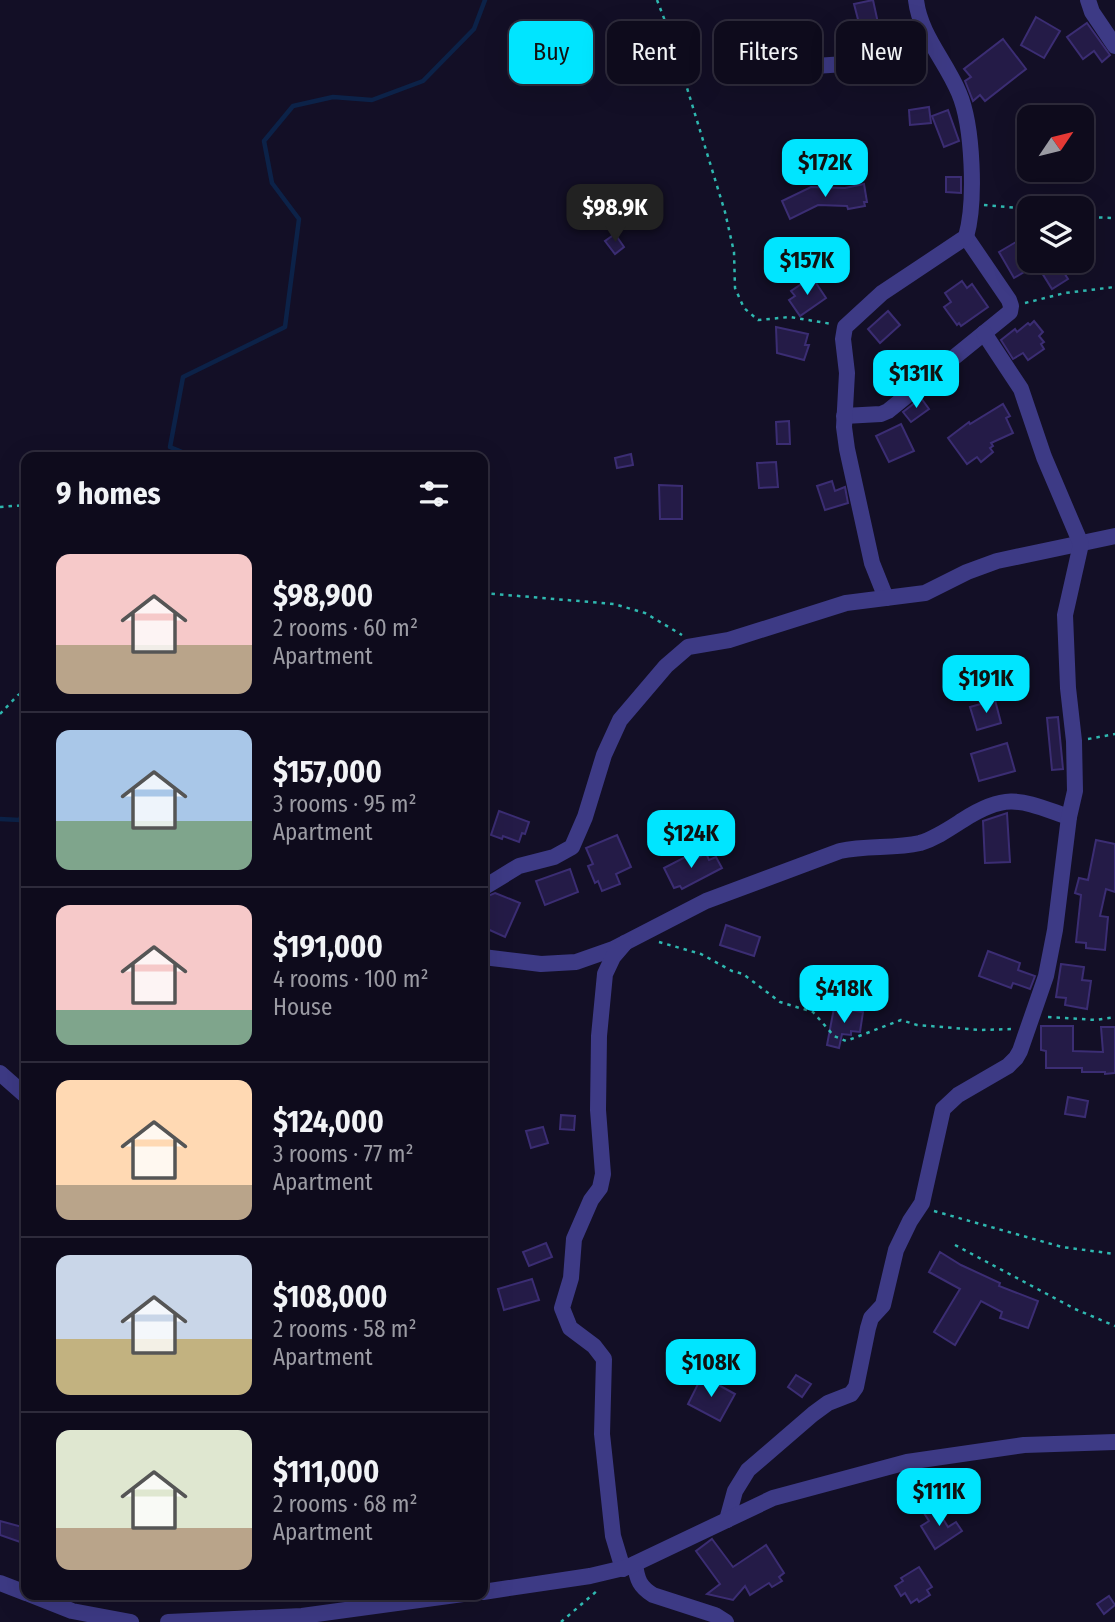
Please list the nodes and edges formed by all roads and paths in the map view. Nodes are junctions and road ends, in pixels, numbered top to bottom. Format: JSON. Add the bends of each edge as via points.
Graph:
{"nodes":[{"id":1,"x":657,"y":0,"type":"edge"},
{"id":2,"x":916,"y":0,"type":"edge"},
{"id":3,"x":1088,"y":0,"type":"edge"},
{"id":4,"x":930,"y":42,"type":"junction"},
{"id":5,"x":1115,"y":47,"type":"edge"},
{"id":6,"x":822,"y":66,"type":"edge"},
{"id":7,"x":971,"y":204,"type":"junction"},
{"id":8,"x":1017,"y":208,"type":"edge"},
{"id":9,"x":1094,"y":217,"type":"edge"},
{"id":10,"x":1115,"y":218,"type":"edge"},
{"id":11,"x":967,"y":237,"type":"junction"},
{"id":12,"x":1115,"y":287,"type":"edge"},
{"id":13,"x":1012,"y":306,"type":"junction"},
{"id":14,"x":845,"y":327,"type":"junction"},
{"id":15,"x":985,"y":333,"type":"junction"},
{"id":16,"x":845,"y":416,"type":"junction"},
{"id":17,"x":21,"y":505,"type":"edge"},
{"id":18,"x":0,"y":507,"type":"edge"},
{"id":19,"x":1115,"y":536,"type":"edge"},
{"id":20,"x":1081,"y":544,"type":"junction"},
{"id":21,"x":488,"y":593,"type":"edge"},
{"id":22,"x":886,"y":598,"type":"junction"},
{"id":23,"x":698,"y":644,"type":"junction"},
{"id":24,"x":21,"y":694,"type":"edge"},
{"id":25,"x":0,"y":714,"type":"edge"},
{"id":26,"x":1115,"y":734,"type":"edge"},
{"id":27,"x":1074,"y":741,"type":"junction"},
{"id":28,"x":1069,"y":817,"type":"junction"},
{"id":29,"x":488,"y":885,"type":"edge"},
{"id":30,"x":632,"y":940,"type":"junction"},
{"id":31,"x":488,"y":958,"type":"edge"},
{"id":32,"x":1115,"y":1017,"type":"edge"},
{"id":33,"x":1029,"y":1021,"type":"junction"},
{"id":34,"x":0,"y":1073,"type":"edge"},
{"id":35,"x":21,"y":1092,"type":"edge"},
{"id":36,"x":920,"y":1208,"type":"junction"},
{"id":37,"x":955,"y":1245,"type":"dead end"},
{"id":38,"x":1115,"y":1254,"type":"edge"},
{"id":39,"x":1115,"y":1326,"type":"edge"},
{"id":40,"x":1115,"y":1442,"type":"edge"},
{"id":41,"x":727,"y":1520,"type":"junction"},
{"id":42,"x":629,"y":1566,"type":"junction"},
{"id":43,"x":0,"y":1583,"type":"edge"},
{"id":44,"x":602,"y":1587,"type":"dead end"},
{"id":45,"x":21,"y":1591,"type":"edge"},
{"id":46,"x":488,"y":1591,"type":"edge"},
{"id":47,"x":44,"y":1600,"type":"edge"},
{"id":48,"x":419,"y":1600,"type":"edge"},
{"id":49,"x":131,"y":1622,"type":"edge"},
{"id":50,"x":168,"y":1622,"type":"edge"},
{"id":51,"x":561,"y":1622,"type":"edge"},
{"id":52,"x":726,"y":1622,"type":"edge"}],
"edges":[{"from":1,"to":14,"type":"path","via":[[725,212],[734,252],[735,288],[744,308],[758,320],[790,317]]},
{"from":2,"to":4,"type":"street"},
{"from":3,"to":5,"type":"street"},
{"from":4,"to":6,"type":"street","via":[[861,63]]},
{"from":4,"to":7,"type":"street","via":[[959,93],[968,122]]},
{"from":7,"to":8,"type":"path"},
{"from":7,"to":11,"type":"street"},
{"from":9,"to":10,"type":"path"},
{"from":11,"to":13,"type":"street"},
{"from":11,"to":14,"type":"street","via":[[882,293]]},
{"from":12,"to":13,"type":"path"},
{"from":13,"to":15,"type":"street"},
{"from":14,"to":16,"type":"street"},
{"from":15,"to":16,"type":"street","via":[[888,411]]},
{"from":15,"to":20,"type":"street","via":[[1021,389]]},
{"from":16,"to":22,"type":"street","via":[[847,449],[872,563]]},
{"from":17,"to":18,"type":"path"},
{"from":19,"to":20,"type":"street"},
{"from":20,"to":22,"type":"street","via":[[997,561],[925,593]]},
{"from":20,"to":27,"type":"street","via":[[1065,615]]},
{"from":21,"to":23,"type":"path","via":[[614,604],[645,613]]},
{"from":22,"to":23,"type":"street","via":[[846,603],[729,640]]},
{"from":23,"to":29,"type":"street","via":[[676,656],[620,720],[572,847],[554,858],[519,866]]},
{"from":24,"to":25,"type":"path"},
{"from":26,"to":27,"type":"path"},
{"from":27,"to":28,"type":"street","via":[[1075,791]]},
{"from":28,"to":30,"type":"street","via":[[1032,805],[996,802],[934,838],[840,851],[716,897]]},
{"from":28,"to":33,"type":"street","via":[[1046,976]]},
{"from":30,"to":31,"type":"street","via":[[576,962],[541,964]]},
{"from":30,"to":33,"type":"path","via":[[701,954],[743,974],[780,1002],[813,1012],[834,1036],[846,1041],[901,1020],[1000,1031]]},
{"from":30,"to":42,"type":"street","via":[[613,957],[605,974],[598,1110],[603,1174],[574,1240],[571,1278],[562,1308],[570,1328],[604,1359],[602,1434],[613,1536]]},
{"from":32,"to":33,"type":"path"},
{"from":33,"to":36,"type":"street","via":[[1016,1058],[943,1109]]},
{"from":34,"to":35,"type":"street"},
{"from":36,"to":38,"type":"path","via":[[1062,1247]]},
{"from":36,"to":41,"type":"street","via":[[896,1250],[883,1305],[871,1318],[856,1387],[813,1414],[748,1469],[735,1491]]},
{"from":37,"to":39,"type":"path"},
{"from":40,"to":41,"type":"street","via":[[1024,1444],[907,1462],[774,1498]]},
{"from":41,"to":42,"type":"street"},
{"from":42,"to":46,"type":"street"},
{"from":42,"to":52,"type":"street","via":[[644,1590]]},
{"from":43,"to":45,"type":"street"},
{"from":44,"to":51,"type":"path"},
{"from":47,"to":49,"type":"street","via":[[72,1611]]},
{"from":48,"to":50,"type":"street","via":[[302,1616]]}]}
